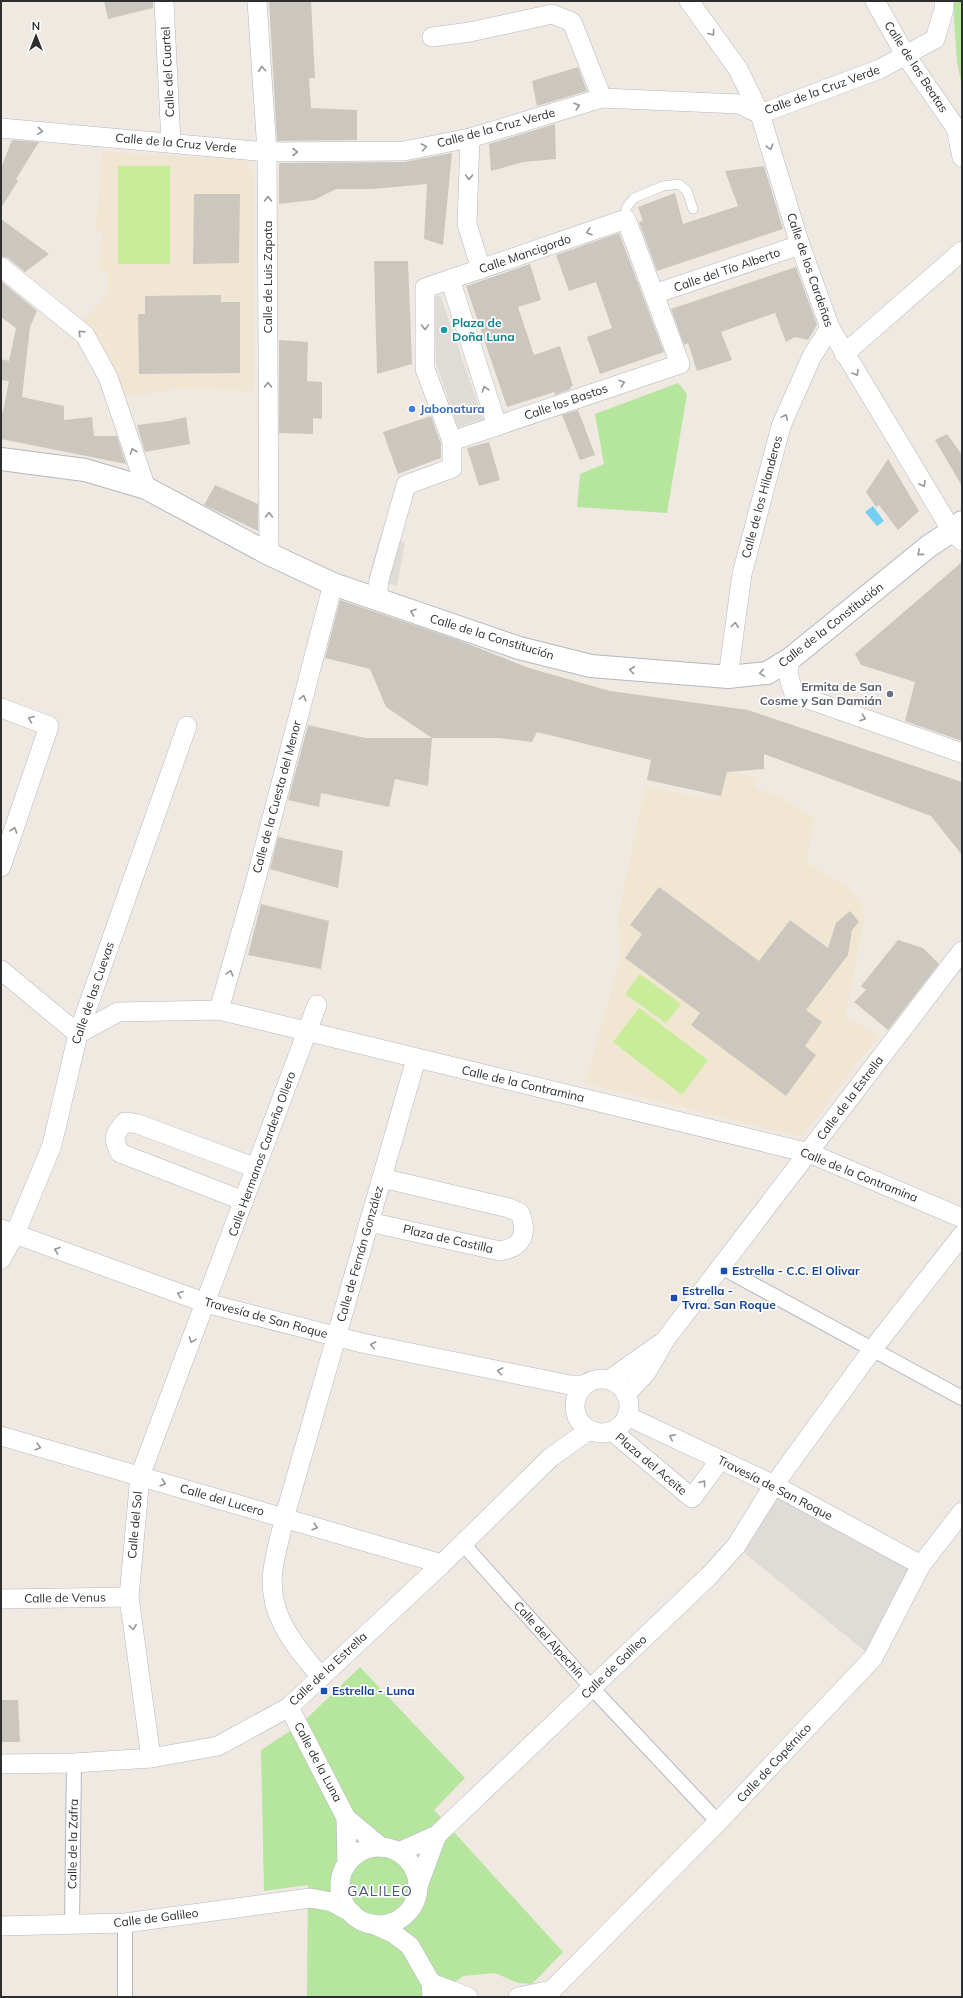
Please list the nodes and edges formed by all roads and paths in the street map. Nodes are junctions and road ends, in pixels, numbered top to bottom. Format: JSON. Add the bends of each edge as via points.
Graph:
{"nodes":[{"id":1,"x":164,"y":1,"type":"edge"},
{"id":2,"x":257,"y":1,"type":"edge"},
{"id":3,"x":689,"y":1,"type":"edge"},
{"id":4,"x":875,"y":1,"type":"edge"},
{"id":5,"x":944,"y":1,"type":"edge"},
{"id":6,"x":432,"y":37,"type":"dead end"},
{"id":7,"x":906,"y":56,"type":"junction"},
{"id":8,"x":602,"y":98,"type":"junction"},
{"id":9,"x":760,"y":114,"type":"junction"},
{"id":10,"x":959,"y":127,"type":"edge"},
{"id":11,"x":1,"y":128,"type":"edge"},
{"id":12,"x":470,"y":138,"type":"junction"},
{"id":13,"x":171,"y":143,"type":"junction"},
{"id":14,"x":267,"y":152,"type":"junction"},
{"id":15,"x":962,"y":157,"type":"edge"},
{"id":16,"x":693,"y":209,"type":"dead end"},
{"id":17,"x":626,"y":219,"type":"junction"},
{"id":18,"x":800,"y":245,"type":"junction"},
{"id":19,"x":962,"y":251,"type":"edge"},
{"id":20,"x":1,"y":267,"type":"edge"},
{"id":21,"x":481,"y":269,"type":"junction"},
{"id":22,"x":450,"y":280,"type":"junction"},
{"id":23,"x":654,"y":294,"type":"junction"},
{"id":24,"x":830,"y":328,"type":"junction"},
{"id":25,"x":844,"y":354,"type":"junction"},
{"id":26,"x":497,"y":426,"type":"junction"},
{"id":27,"x":452,"y":441,"type":"junction"},
{"id":28,"x":1,"y":458,"type":"edge"},
{"id":29,"x":146,"y":488,"type":"junction"},
{"id":30,"x":959,"y":531,"type":"edge"},
{"id":31,"x":269,"y":554,"type":"junction"},
{"id":32,"x":333,"y":584,"type":"junction"},
{"id":33,"x":378,"y":600,"type":"junction"},
{"id":34,"x":790,"y":659,"type":"junction"},
{"id":35,"x":728,"y":677,"type":"junction"},
{"id":36,"x":1,"y":708,"type":"edge"},
{"id":37,"x":187,"y":726,"type":"dead end"},
{"id":38,"x":962,"y":753,"type":"edge"},
{"id":39,"x":1,"y":867,"type":"edge"},
{"id":40,"x":962,"y":951,"type":"edge"},
{"id":41,"x":1,"y":970,"type":"edge"},
{"id":42,"x":317,"y":1005,"type":"dead end"},
{"id":43,"x":219,"y":1010,"type":"junction"},
{"id":44,"x":306,"y":1032,"type":"junction"},
{"id":45,"x":78,"y":1034,"type":"junction"},
{"id":46,"x":416,"y":1059,"type":"junction"},
{"id":47,"x":809,"y":1153,"type":"junction"},
{"id":48,"x":256,"y":1168,"type":"junction"},
{"id":49,"x":382,"y":1178,"type":"junction"},
{"id":50,"x":244,"y":1201,"type":"junction"},
{"id":51,"x":962,"y":1218,"type":"edge"},
{"id":52,"x":369,"y":1222,"type":"junction"},
{"id":53,"x":8,"y":1232,"type":"edge"},
{"id":54,"x":962,"y":1235,"type":"edge"},
{"id":55,"x":1,"y":1259,"type":"edge"},
{"id":56,"x":721,"y":1267,"type":"junction"},
{"id":57,"x":206,"y":1303,"type":"junction"},
{"id":58,"x":336,"y":1336,"type":"junction"},
{"id":59,"x":665,"y":1340,"type":"junction"},
{"id":60,"x":872,"y":1350,"type":"junction"},
{"id":61,"x":538,"y":1378,"type":"junction"},
{"id":62,"x":609,"y":1380,"type":"junction"},
{"id":63,"x":584,"y":1386,"type":"junction"},
{"id":64,"x":626,"y":1394,"type":"junction"},
{"id":65,"x":962,"y":1398,"type":"edge"},
{"id":66,"x":576,"y":1409,"type":"junction"},
{"id":67,"x":627,"y":1416,"type":"junction"},
{"id":68,"x":589,"y":1430,"type":"junction"},
{"id":69,"x":612,"y":1431,"type":"junction"},
{"id":70,"x":1,"y":1436,"type":"edge"},
{"id":71,"x":550,"y":1458,"type":"junction"},
{"id":72,"x":720,"y":1460,"type":"junction"},
{"id":73,"x":140,"y":1476,"type":"junction"},
{"id":74,"x":774,"y":1485,"type":"junction"},
{"id":75,"x":962,"y":1512,"type":"edge"},
{"id":76,"x":284,"y":1519,"type":"junction"},
{"id":77,"x":463,"y":1544,"type":"junction"},
{"id":78,"x":442,"y":1564,"type":"junction"},
{"id":79,"x":922,"y":1565,"type":"junction"},
{"id":80,"x":128,"y":1597,"type":"junction"},
{"id":81,"x":1,"y":1599,"type":"edge"},
{"id":82,"x":320,"y":1676,"type":"junction"},
{"id":83,"x":592,"y":1688,"type":"junction"},
{"id":84,"x":289,"y":1707,"type":"junction"},
{"id":85,"x":151,"y":1758,"type":"junction"},
{"id":86,"x":74,"y":1763,"type":"junction"},
{"id":87,"x":1,"y":1764,"type":"edge"},
{"id":88,"x":346,"y":1818,"type":"junction"},
{"id":89,"x":718,"y":1822,"type":"junction"},
{"id":90,"x":437,"y":1836,"type":"junction"},
{"id":91,"x":390,"y":1850,"type":"junction"},
{"id":92,"x":345,"y":1867,"type":"junction"},
{"id":93,"x":416,"y":1895,"type":"junction"},
{"id":94,"x":310,"y":1898,"type":"junction"},
{"id":95,"x":352,"y":1913,"type":"junction"},
{"id":96,"x":125,"y":1923,"type":"junction"},
{"id":97,"x":369,"y":1923,"type":"junction"},
{"id":98,"x":72,"y":1925,"type":"junction"},
{"id":99,"x":1,"y":1926,"type":"edge"},
{"id":100,"x":410,"y":1946,"type":"junction"},
{"id":101,"x":431,"y":1990,"type":"edge"},
{"id":102,"x":550,"y":1993,"type":"edge"},
{"id":103,"x":125,"y":1997,"type":"edge"},
{"id":104,"x":468,"y":1997,"type":"edge"},
{"id":105,"x":518,"y":1997,"type":"edge"}],
"edges":[{"from":1,"to":13,"type":"street","name":"Calle del Cuartel"},
{"from":14,"to":2,"type":"street","name":"Calle de Luis Zapata","one_way":true},
{"from":3,"to":9,"type":"street","name":"Calle de los Cardeñas","one_way":true,"via":[[738,69]]},
{"from":4,"to":7,"type":"street","name":"Calle de las Beatas"},
{"from":5,"to":7,"type":"street","name":"Calle de la Cruz Verde","via":[[935,40]]},
{"from":6,"to":8,"type":"street","via":[[470,32],[552,14],[572,22]]},
{"from":7,"to":9,"type":"street","name":"Calle de la Cruz Verde","via":[[880,69]]},
{"from":7,"to":10,"type":"street","name":"Calle de las Beatas"},
{"from":8,"to":9,"type":"street","name":"Calle de la Cruz Verde","via":[[739,104]]},
{"from":12,"to":8,"type":"street","name":"Calle de la Cruz Verde","one_way":true},
{"from":9,"to":18,"type":"street","name":"Calle de los Cardeñas","one_way":true},
{"from":10,"to":15,"type":"street","name":"Calle de las Beatas"},
{"from":11,"to":13,"type":"street","name":"Calle de la Cruz Verde","one_way":true},
{"from":14,"to":12,"type":"street","name":"Calle de la Cruz Verde","one_way":true,"via":[[404,151]]},
{"from":12,"to":21,"type":"street","one_way":true,"via":[[467,224]]},
{"from":13,"to":14,"type":"street","name":"Calle de la Cruz Verde"},
{"from":31,"to":14,"type":"street","name":"Calle de Luis Zapata","one_way":true},
{"from":16,"to":17,"type":"lane","via":[[687,191],[679,184],[663,186],[634,198],[626,208]]},
{"from":17,"to":21,"type":"street","name":"Calle Mancigordo","one_way":true},
{"from":17,"to":23,"type":"street"},
{"from":18,"to":23,"type":"street","name":"Calle del Tío Alberto"},
{"from":18,"to":24,"type":"street","name":"Calle de los Cardeñas"},
{"from":19,"to":25,"type":"street"},
{"from":29,"to":20,"type":"street","one_way":true,"via":[[108,377],[85,335]]},
{"from":21,"to":22,"type":"street","name":"Calle Mancigordo"},
{"from":26,"to":22,"type":"street","one_way":true},
{"from":22,"to":27,"type":"street","name":"Calle Mancigordo","one_way":true,"via":[[425,288],[425,369]]},
{"from":26,"to":23,"type":"street","name":"Calle los Bastos","one_way":true,"via":[[680,364]]},
{"from":24,"to":25,"type":"street","name":"Calle de los Cardeñas"},
{"from":35,"to":24,"type":"street","name":"Calle de los Hilanderos","one_way":true,"via":[[742,574],[781,426],[812,356]]},
{"from":25,"to":30,"type":"street","name":"Calle de los Cardeñas","one_way":true},
{"from":26,"to":27,"type":"street","name":"Calle los Bastos"},
{"from":27,"to":33,"type":"street","via":[[452,468],[406,485],[379,580]]},
{"from":28,"to":29,"type":"street","name":"Calle de la Constitución","via":[[85,470]]},
{"from":29,"to":31,"type":"street","name":"Calle de la Constitución"},
{"from":30,"to":34,"type":"street","name":"Calle de la Constitución","one_way":true,"via":[[929,546]]},
{"from":31,"to":32,"type":"street","name":"Calle de la Constitución"},
{"from":32,"to":33,"type":"street","name":"Calle de la Constitución"},
{"from":43,"to":32,"type":"street","name":"Calle de la Cuesta del Menor","one_way":true},
{"from":35,"to":33,"type":"street","name":"Calle de la Constitución","one_way":true,"via":[[591,666],[519,648]]},
{"from":34,"to":35,"type":"street","name":"Calle de la Constitución","one_way":true,"via":[[767,673]]},
{"from":34,"to":38,"type":"street","one_way":true,"via":[[788,674],[794,694]]},
{"from":39,"to":36,"type":"street","one_way":true,"via":[[50,726]]},
{"from":37,"to":45,"type":"street","name":"Calle de las Cuevas"},
{"from":40,"to":47,"type":"street","name":"Calle de la Estrella"},
{"from":41,"to":45,"type":"street"},
{"from":42,"to":44,"type":"street","name":"Calle Hermanos Cardeña Ollero"},
{"from":43,"to":44,"type":"street","name":"Calle de la Contramina"},
{"from":43,"to":45,"type":"street","name":"Calle de la Contramina","via":[[118,1012]]},
{"from":44,"to":46,"type":"street","name":"Calle de la Contramina"},
{"from":44,"to":48,"type":"street","name":"Calle Hermanos Cardeña Ollero"},
{"from":45,"to":53,"type":"street","name":"Calle de las Cuevas","via":[[52,1145]]},
{"from":46,"to":47,"type":"street","name":"Calle de la Contramina"},
{"from":46,"to":49,"type":"street","name":"Calle de Fernán González"},
{"from":47,"to":51,"type":"street","name":"Calle de la Contramina"},
{"from":47,"to":56,"type":"street","name":"Calle de la Estrella"},
{"from":48,"to":50,"type":"street","name":"Calle Hermanos Cardeña Ollero"},
{"from":48,"to":50,"type":"street","via":[[138,1124],[125,1122],[116,1132],[114,1143],[120,1153]]},
{"from":49,"to":52,"type":"street","name":"Calle de Fernán González"},
{"from":49,"to":52,"type":"street","name":"Plaza de Castilla","via":[[510,1208],[520,1213],[524,1222],[523,1233],[520,1242],[512,1249],[500,1251]]},
{"from":50,"to":57,"type":"street","name":"Calle Hermanos Cardeña Ollero"},
{"from":52,"to":58,"type":"street","name":"Calle de Fernán González"},
{"from":53,"to":55,"type":"street","name":"Calle de las Cuevas"},
{"from":57,"to":53,"type":"street","name":"Travesía de San Roque","one_way":true},
{"from":54,"to":60,"type":"street","name":"Calle de Galileo"},
{"from":56,"to":59,"type":"street","name":"Calle de la Estrella"},
{"from":56,"to":60,"type":"street"},
{"from":57,"to":58,"type":"street","name":"Travesía de San Roque"},
{"from":57,"to":73,"type":"street","name":"Calle del Sol","one_way":true},
{"from":61,"to":58,"type":"street","name":"Travesía de San Roque","one_way":true},
{"from":58,"to":76,"type":"street","name":"Calle de Fernán González"},
{"from":59,"to":62,"type":"street","name":"Calle de la Estrella"},
{"from":59,"to":64,"type":"street","name":"Calle de la Estrella","via":[[646,1373]]},
{"from":60,"to":65,"type":"street"},
{"from":60,"to":74,"type":"street","name":"Calle de Galileo"},
{"from":61,"to":63,"type":"street","name":"Travesía de San Roque"},
{"from":61,"to":66,"type":"street","name":"Travesía de San Roque","via":[[566,1393]]},
{"from":62,"to":63,"type":"street","via":[[600,1379]]},
{"from":62,"to":64,"type":"street","via":[[616,1383]]},
{"from":63,"to":66,"type":"street","via":[[576,1398]]},
{"from":64,"to":67,"type":"street"},
{"from":66,"to":68,"type":"street","via":[[579,1420]]},
{"from":66,"to":71,"type":"street","name":"Calle de la Estrella"},
{"from":67,"to":69,"type":"street","via":[[618,1428]]},
{"from":72,"to":67,"type":"street","name":"Travesía de San Roque","one_way":true},
{"from":68,"to":69,"type":"street"},
{"from":68,"to":71,"type":"street","name":"Calle de la Estrella"},
{"from":69,"to":72,"type":"street","name":"Plaza del Aceite","one_way":true,"via":[[692,1498]]},
{"from":70,"to":73,"type":"street","name":"Calle del Lucero","one_way":true},
{"from":71,"to":77,"type":"street","name":"Calle de la Estrella"},
{"from":72,"to":74,"type":"street","name":"Travesía de San Roque"},
{"from":73,"to":76,"type":"street","name":"Calle del Lucero","one_way":true},
{"from":73,"to":80,"type":"street","name":"Calle del Sol"},
{"from":74,"to":79,"type":"street","name":"Travesía de San Roque"},
{"from":74,"to":83,"type":"street","name":"Calle de Galileo","via":[[736,1546],[708,1577]]},
{"from":75,"to":79,"type":"street","name":"Calle de Copérnico"},
{"from":76,"to":78,"type":"street","name":"Calle del Lucero","one_way":true},
{"from":76,"to":82,"type":"street","via":[[273,1571],[275,1609],[291,1640]]},
{"from":77,"to":78,"type":"street","name":"Calle de la Estrella"},
{"from":77,"to":83,"type":"street","name":"Calle del Alpechín"},
{"from":78,"to":82,"type":"street","name":"Calle de la Estrella"},
{"from":79,"to":89,"type":"street","name":"Calle de Copérnico","via":[[873,1658]]},
{"from":80,"to":81,"type":"street","name":"Calle de Venus"},
{"from":80,"to":85,"type":"street","name":"Calle del Sol","one_way":true},
{"from":82,"to":84,"type":"street","name":"Calle de la Estrella"},
{"from":83,"to":89,"type":"street","name":"Calle del Alpechín"},
{"from":83,"to":90,"type":"street","name":"Calle de Galileo"},
{"from":84,"to":85,"type":"street","name":"Calle de la Estrella","via":[[218,1746]]},
{"from":84,"to":88,"type":"street","name":"Calle de la Luna"},
{"from":85,"to":86,"type":"street","name":"Calle de la Estrella"},
{"from":86,"to":87,"type":"street","name":"Calle de la Estrella"},
{"from":86,"to":98,"type":"street","name":"Calle de la Zafra"},
{"from":88,"to":91,"type":"street","name":"Calle de la Luna"},
{"from":88,"to":92,"type":"street","name":"Calle de la Luna"},
{"from":89,"to":102,"type":"street","name":"Calle de Copérnico"},
{"from":90,"to":91,"type":"street","name":"Calle de Galileo"},
{"from":90,"to":93,"type":"street","name":"Calle de Galileo"},
{"from":91,"to":92,"type":"street","via":[[368,1848],[357,1854]]},
{"from":91,"to":93,"type":"street","via":[[407,1858],[413,1867],[417,1876]]},
{"from":92,"to":94,"type":"street","name":"Calle de Galileo","via":[[328,1886]]},
{"from":92,"to":95,"type":"street","via":[[340,1882],[341,1893]]},
{"from":93,"to":97,"type":"street","via":[[406,1914],[395,1921]]},
{"from":93,"to":100,"type":"street"},
{"from":94,"to":95,"type":"street","name":"Calle de Galileo","via":[[332,1902]]},
{"from":94,"to":96,"type":"street","name":"Calle de Galileo"},
{"from":95,"to":97,"type":"street"},
{"from":96,"to":98,"type":"street","name":"Calle de Galileo"},
{"from":96,"to":103,"type":"street"},
{"from":97,"to":100,"type":"street","via":[[393,1933]]},
{"from":98,"to":99,"type":"street","name":"Calle de Galileo"},
{"from":100,"to":101,"type":"street"},
{"from":101,"to":104,"type":"street"},
{"from":102,"to":105,"type":"street"}]}
